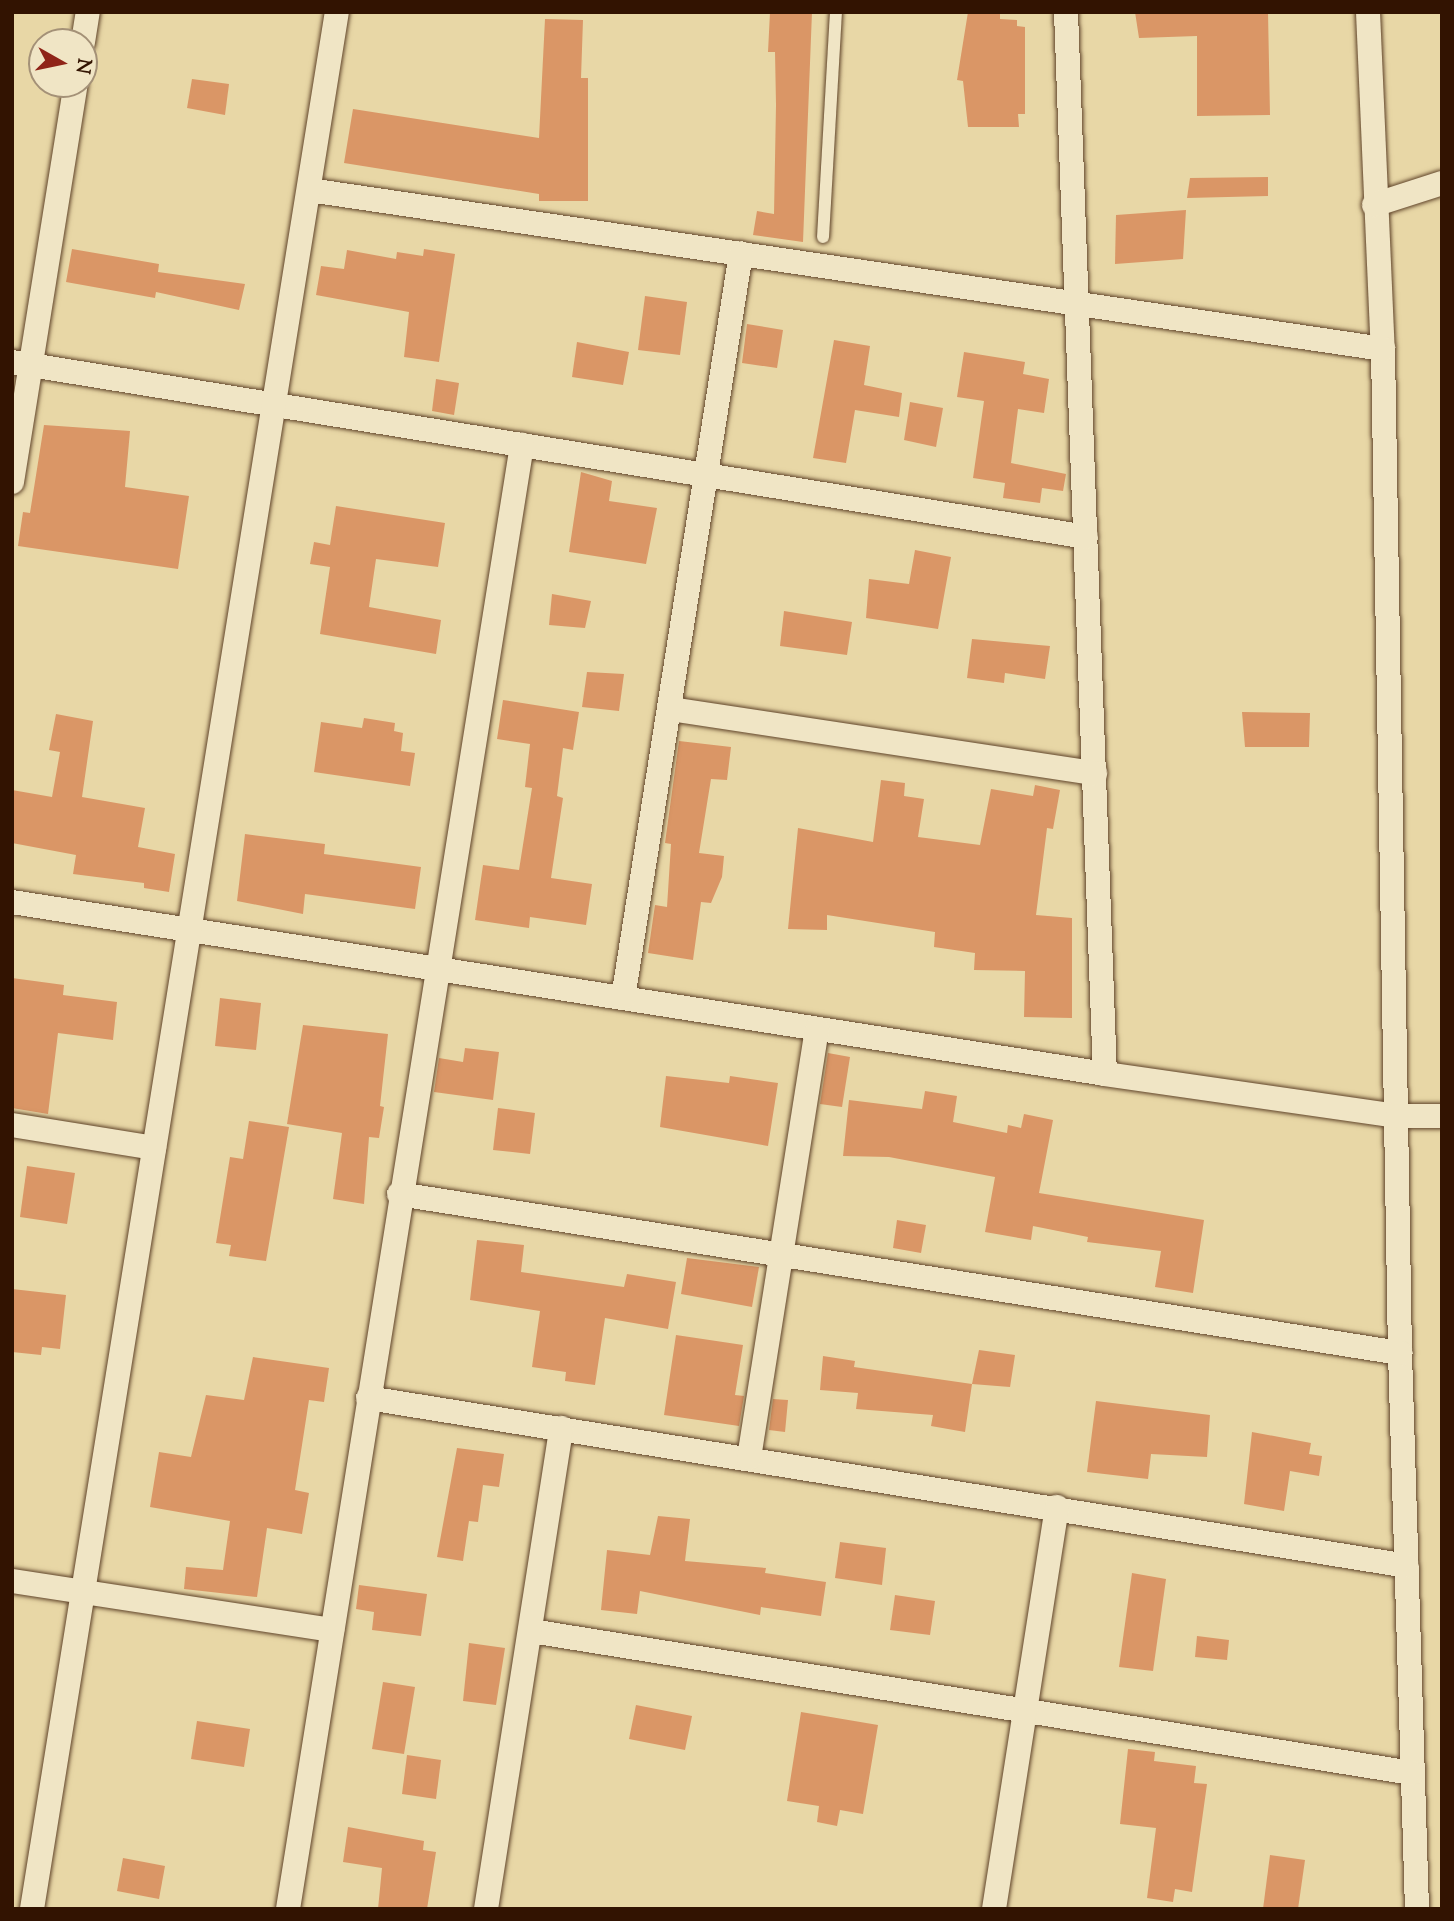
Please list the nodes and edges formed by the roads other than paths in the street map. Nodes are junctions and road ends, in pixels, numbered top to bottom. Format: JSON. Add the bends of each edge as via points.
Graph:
{"nodes":[{"id":1,"x":337,"y":12,"type":"edge"},
{"id":2,"x":836,"y":12,"type":"edge"},
{"id":3,"x":1066,"y":12,"type":"edge"},
{"id":4,"x":1368,"y":12,"type":"edge"},
{"id":5,"x":73,"y":98,"type":"edge"},
{"id":6,"x":1442,"y":183,"type":"edge"},
{"id":7,"x":309,"y":190,"type":"junction"},
{"id":8,"x":1374,"y":205,"type":"junction"},
{"id":9,"x":823,"y":237,"type":"dead end"},
{"id":10,"x":741,"y":253,"type":"junction"},
{"id":11,"x":1077,"y":303,"type":"junction"},
{"id":12,"x":1383,"y":349,"type":"junction"},
{"id":13,"x":22,"y":364,"type":"edge"},
{"id":14,"x":274,"y":405,"type":"junction"},
{"id":15,"x":522,"y":445,"type":"junction"},
{"id":16,"x":708,"y":475,"type":"junction"},
{"id":17,"x":12,"y":482,"type":"edge"},
{"id":18,"x":1086,"y":537,"type":"junction"},
{"id":19,"x":670,"y":709,"type":"junction"},
{"id":20,"x":1095,"y":773,"type":"junction"},
{"id":21,"x":12,"y":902,"type":"edge"},
{"id":22,"x":189,"y":929,"type":"junction"},
{"id":23,"x":437,"y":968,"type":"junction"},
{"id":24,"x":624,"y":998,"type":"junction"},
{"id":25,"x":817,"y":1029,"type":"junction"},
{"id":26,"x":1105,"y":1074,"type":"junction"},
{"id":27,"x":1398,"y":1116,"type":"junction"},
{"id":28,"x":1442,"y":1116,"type":"edge"},
{"id":29,"x":12,"y":1125,"type":"edge"},
{"id":30,"x":154,"y":1148,"type":"junction"},
{"id":31,"x":400,"y":1195,"type":"junction"},
{"id":32,"x":781,"y":1255,"type":"junction"},
{"id":33,"x":1400,"y":1353,"type":"junction"},
{"id":34,"x":368,"y":1398,"type":"junction"},
{"id":35,"x":561,"y":1428,"type":"junction"},
{"id":36,"x":749,"y":1458,"type":"junction"},
{"id":37,"x":1057,"y":1507,"type":"junction"},
{"id":38,"x":1407,"y":1566,"type":"junction"},
{"id":39,"x":12,"y":1581,"type":"edge"},
{"id":40,"x":83,"y":1591,"type":"junction"},
{"id":41,"x":332,"y":1630,"type":"junction"},
{"id":42,"x":531,"y":1631,"type":"junction"},
{"id":43,"x":1025,"y":1710,"type":"junction"},
{"id":44,"x":1412,"y":1773,"type":"junction"},
{"id":45,"x":32,"y":1909,"type":"edge"},
{"id":46,"x":288,"y":1909,"type":"edge"},
{"id":47,"x":486,"y":1909,"type":"edge"},
{"id":48,"x":993,"y":1909,"type":"edge"},
{"id":49,"x":1417,"y":1909,"type":"edge"}],
"edges":[{"from":1,"to":7,"type":"street"},
{"from":2,"to":9,"type":"lane"},
{"from":3,"to":11,"type":"street"},
{"from":4,"to":8,"type":"street"},
{"from":5,"to":13,"type":"street"},
{"from":6,"to":8,"type":"street"},
{"from":7,"to":10,"type":"street"},
{"from":7,"to":14,"type":"street"},
{"from":8,"to":12,"type":"street"},
{"from":10,"to":11,"type":"street"},
{"from":10,"to":16,"type":"street"},
{"from":11,"to":12,"type":"street"},
{"from":11,"to":18,"type":"street"},
{"from":12,"to":27,"type":"street"},
{"from":13,"to":14,"type":"street"},
{"from":13,"to":17,"type":"street"},
{"from":14,"to":15,"type":"street"},
{"from":14,"to":22,"type":"street"},
{"from":15,"to":16,"type":"street"},
{"from":15,"to":23,"type":"street"},
{"from":16,"to":18,"type":"street"},
{"from":16,"to":19,"type":"street"},
{"from":18,"to":20,"type":"street"},
{"from":19,"to":20,"type":"street"},
{"from":19,"to":24,"type":"street"},
{"from":20,"to":26,"type":"street"},
{"from":21,"to":22,"type":"street"},
{"from":22,"to":23,"type":"street"},
{"from":22,"to":30,"type":"street"},
{"from":23,"to":24,"type":"street"},
{"from":23,"to":31,"type":"street"},
{"from":24,"to":25,"type":"street"},
{"from":25,"to":26,"type":"street"},
{"from":25,"to":32,"type":"street"},
{"from":26,"to":27,"type":"street"},
{"from":27,"to":28,"type":"street"},
{"from":27,"to":33,"type":"street"},
{"from":29,"to":30,"type":"street"},
{"from":30,"to":40,"type":"street"},
{"from":31,"to":32,"type":"street"},
{"from":31,"to":34,"type":"street"},
{"from":32,"to":33,"type":"street"},
{"from":32,"to":36,"type":"street"},
{"from":33,"to":38,"type":"street"},
{"from":34,"to":35,"type":"street"},
{"from":34,"to":41,"type":"street"},
{"from":35,"to":36,"type":"street"},
{"from":35,"to":42,"type":"street"},
{"from":36,"to":37,"type":"street"},
{"from":37,"to":38,"type":"street"},
{"from":37,"to":43,"type":"street"},
{"from":38,"to":44,"type":"street"},
{"from":39,"to":40,"type":"street"},
{"from":40,"to":41,"type":"street"},
{"from":40,"to":45,"type":"street"},
{"from":41,"to":46,"type":"street"},
{"from":42,"to":43,"type":"street"},
{"from":42,"to":47,"type":"street"},
{"from":43,"to":44,"type":"street"},
{"from":43,"to":48,"type":"street"},
{"from":44,"to":49,"type":"street"}]}
